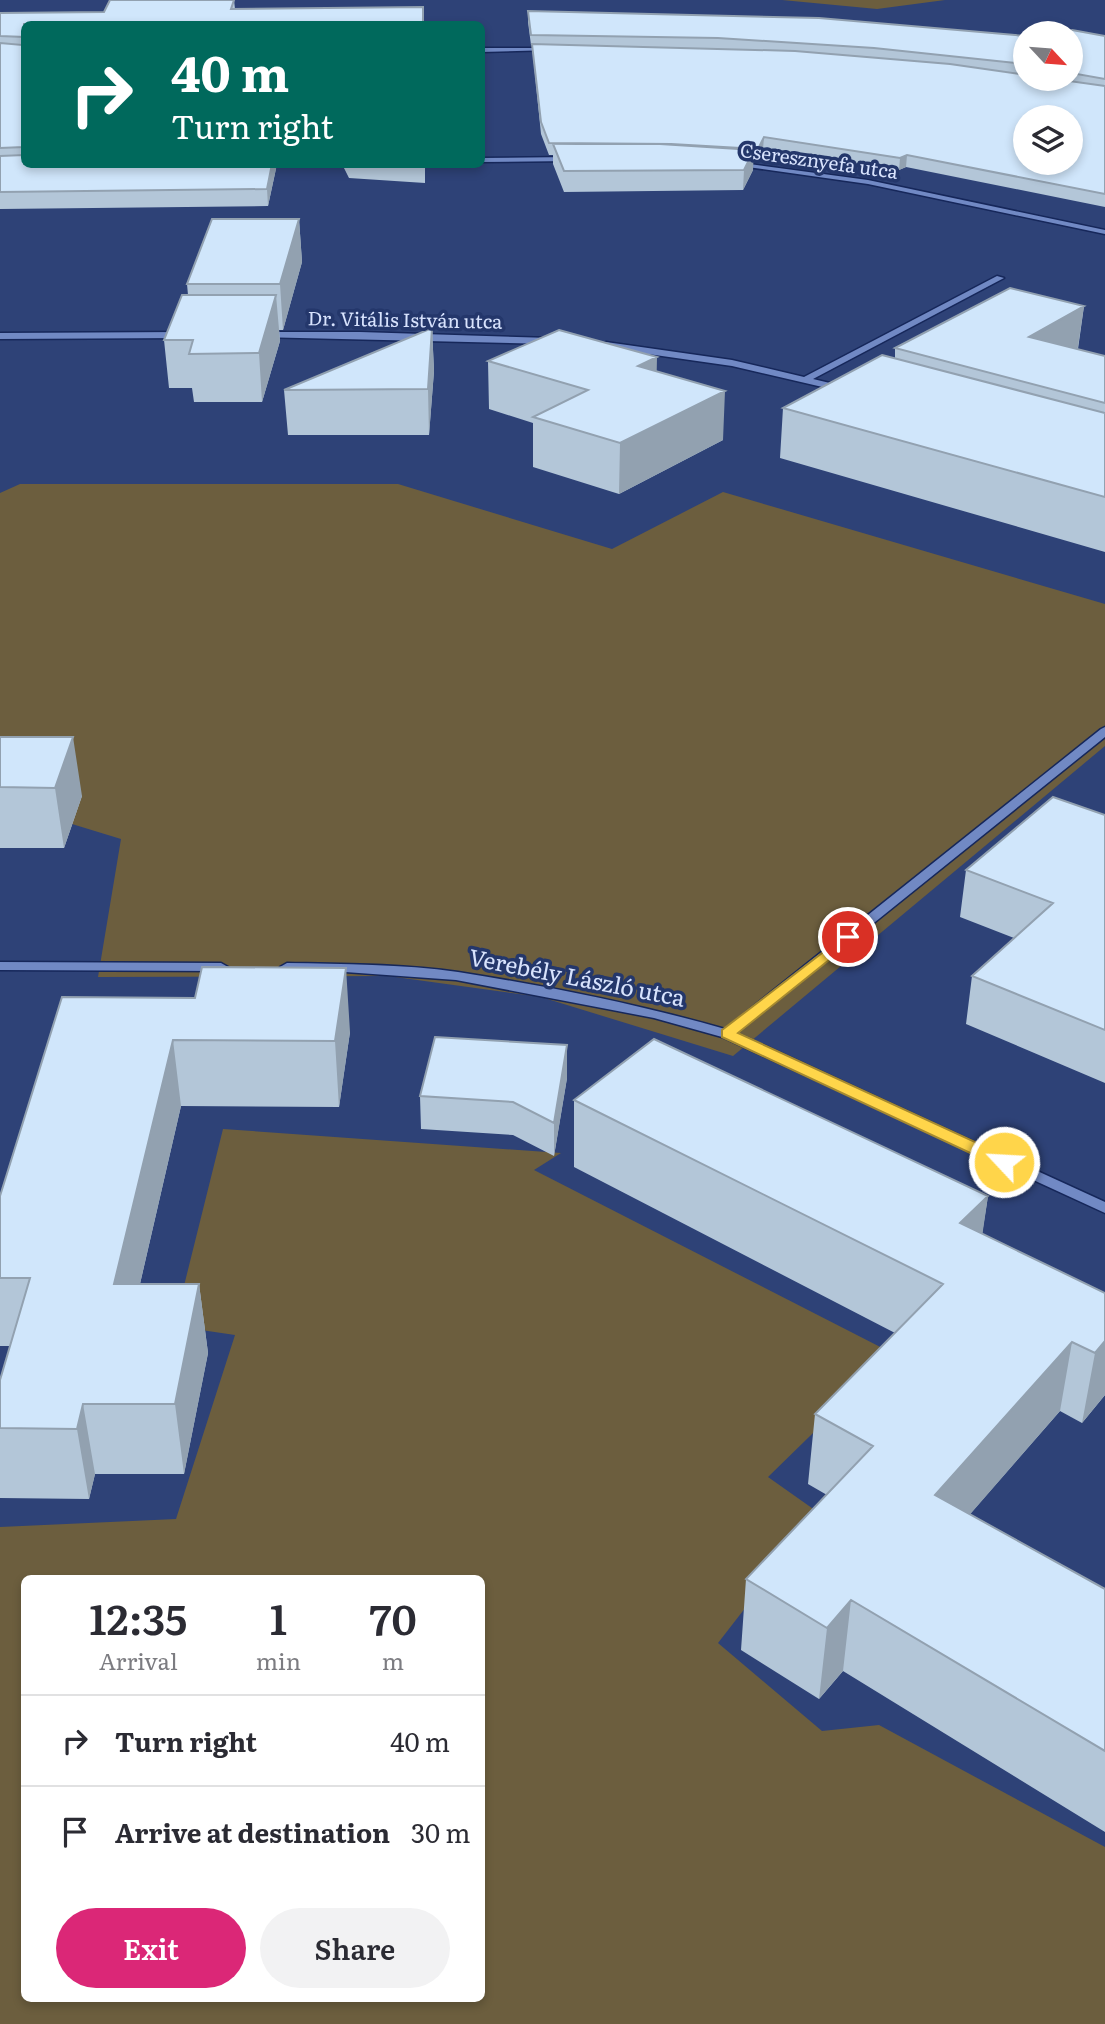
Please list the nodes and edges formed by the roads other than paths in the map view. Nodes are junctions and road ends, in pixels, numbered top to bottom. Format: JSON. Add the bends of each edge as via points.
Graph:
{"nodes":[{"id":1,"x":485,"y":50,"type":"edge"},
{"id":2,"x":564,"y":50,"type":"edge"},
{"id":3,"x":585,"y":159,"type":"edge"},
{"id":4,"x":485,"y":160,"type":"edge"},
{"id":5,"x":720,"y":163,"type":"edge"},
{"id":6,"x":1105,"y":232,"type":"edge"},
{"id":7,"x":1000,"y":278,"type":"dead end"},
{"id":8,"x":194,"y":335,"type":"edge"},
{"id":9,"x":249,"y":335,"type":"edge"},
{"id":10,"x":0,"y":336,"type":"edge"},
{"id":11,"x":563,"y":342,"type":"edge"},
{"id":12,"x":600,"y":345,"type":"edge"},
{"id":13,"x":807,"y":379,"type":"junction"},
{"id":14,"x":860,"y":393,"type":"edge"},
{"id":15,"x":1105,"y":732,"type":"edge"},
{"id":16,"x":0,"y":966,"type":"edge"},
{"id":17,"x":233,"y":967,"type":"edge"},
{"id":18,"x":275,"y":967,"type":"edge"},
{"id":19,"x":727,"y":1034,"type":"junction"},
{"id":20,"x":1105,"y":1208,"type":"edge"}],
"edges":[{"from":1,"to":2,"type":"street"},
{"from":3,"to":4,"type":"street"},
{"from":5,"to":6,"type":"street","name":"Cseresznyefa utca","via":[[868,183]]},
{"from":7,"to":13,"type":"street"},
{"from":8,"to":10,"type":"street"},
{"from":9,"to":11,"type":"street","name":"Dr. Vitális István utca"},
{"from":12,"to":13,"type":"street","via":[[669,352]]},
{"from":13,"to":14,"type":"street"},
{"from":15,"to":19,"type":"street"},
{"from":16,"to":17,"type":"street"},
{"from":18,"to":19,"type":"street","name":"Verebély László utca","via":[[456,976],[656,1014]]},
{"from":19,"to":20,"type":"street","name":"Verebély László utca"}]}
